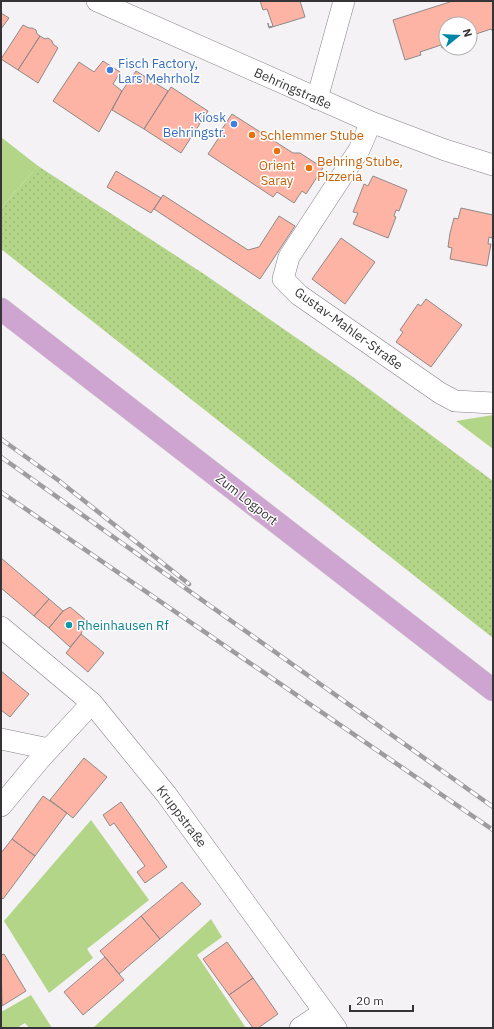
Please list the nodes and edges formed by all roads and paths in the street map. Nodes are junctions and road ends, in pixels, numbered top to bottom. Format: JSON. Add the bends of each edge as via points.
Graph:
{"nodes":[{"id":1,"x":344,"y":1,"type":"edge"},
{"id":2,"x":106,"y":3,"type":"edge"},
{"id":3,"x":317,"y":99,"type":"junction"},
{"id":4,"x":371,"y":122,"type":"junction"},
{"id":5,"x":493,"y":165,"type":"edge"},
{"id":6,"x":1,"y":309,"type":"edge"},
{"id":7,"x":493,"y":403,"type":"edge"},
{"id":8,"x":1,"y":627,"type":"edge"},
{"id":9,"x":493,"y":690,"type":"edge"},
{"id":10,"x":92,"y":703,"type":"junction"},
{"id":11,"x":1,"y":739,"type":"edge"},
{"id":12,"x":49,"y":749,"type":"junction"},
{"id":13,"x":1,"y":806,"type":"edge"},
{"id":14,"x":330,"y":1020,"type":"edge"},
{"id":15,"x":300,"y":1028,"type":"edge"}],
"edges":[{"from":1,"to":3,"type":"street"},
{"from":2,"to":3,"type":"street","name":"Behringstraße"},
{"from":3,"to":4,"type":"street","name":"Behringstraße"},
{"from":4,"to":5,"type":"street","name":"Behringstraße"},
{"from":4,"to":7,"type":"street","name":"Gustav-Mahler-Straße","via":[[359,150],[289,257],[283,279],[299,295],[445,396],[454,401]]},
{"from":6,"to":9,"type":"main road","name":"Zum Logport"},
{"from":8,"to":10,"type":"street","name":"Kruppstraße"},
{"from":10,"to":12,"type":"street"},
{"from":10,"to":14,"type":"street","name":"Kruppstraße","via":[[166,794]]},
{"from":11,"to":12,"type":"street"},
{"from":12,"to":13,"type":"street"},
{"from":14,"to":15,"type":"street"}]}
